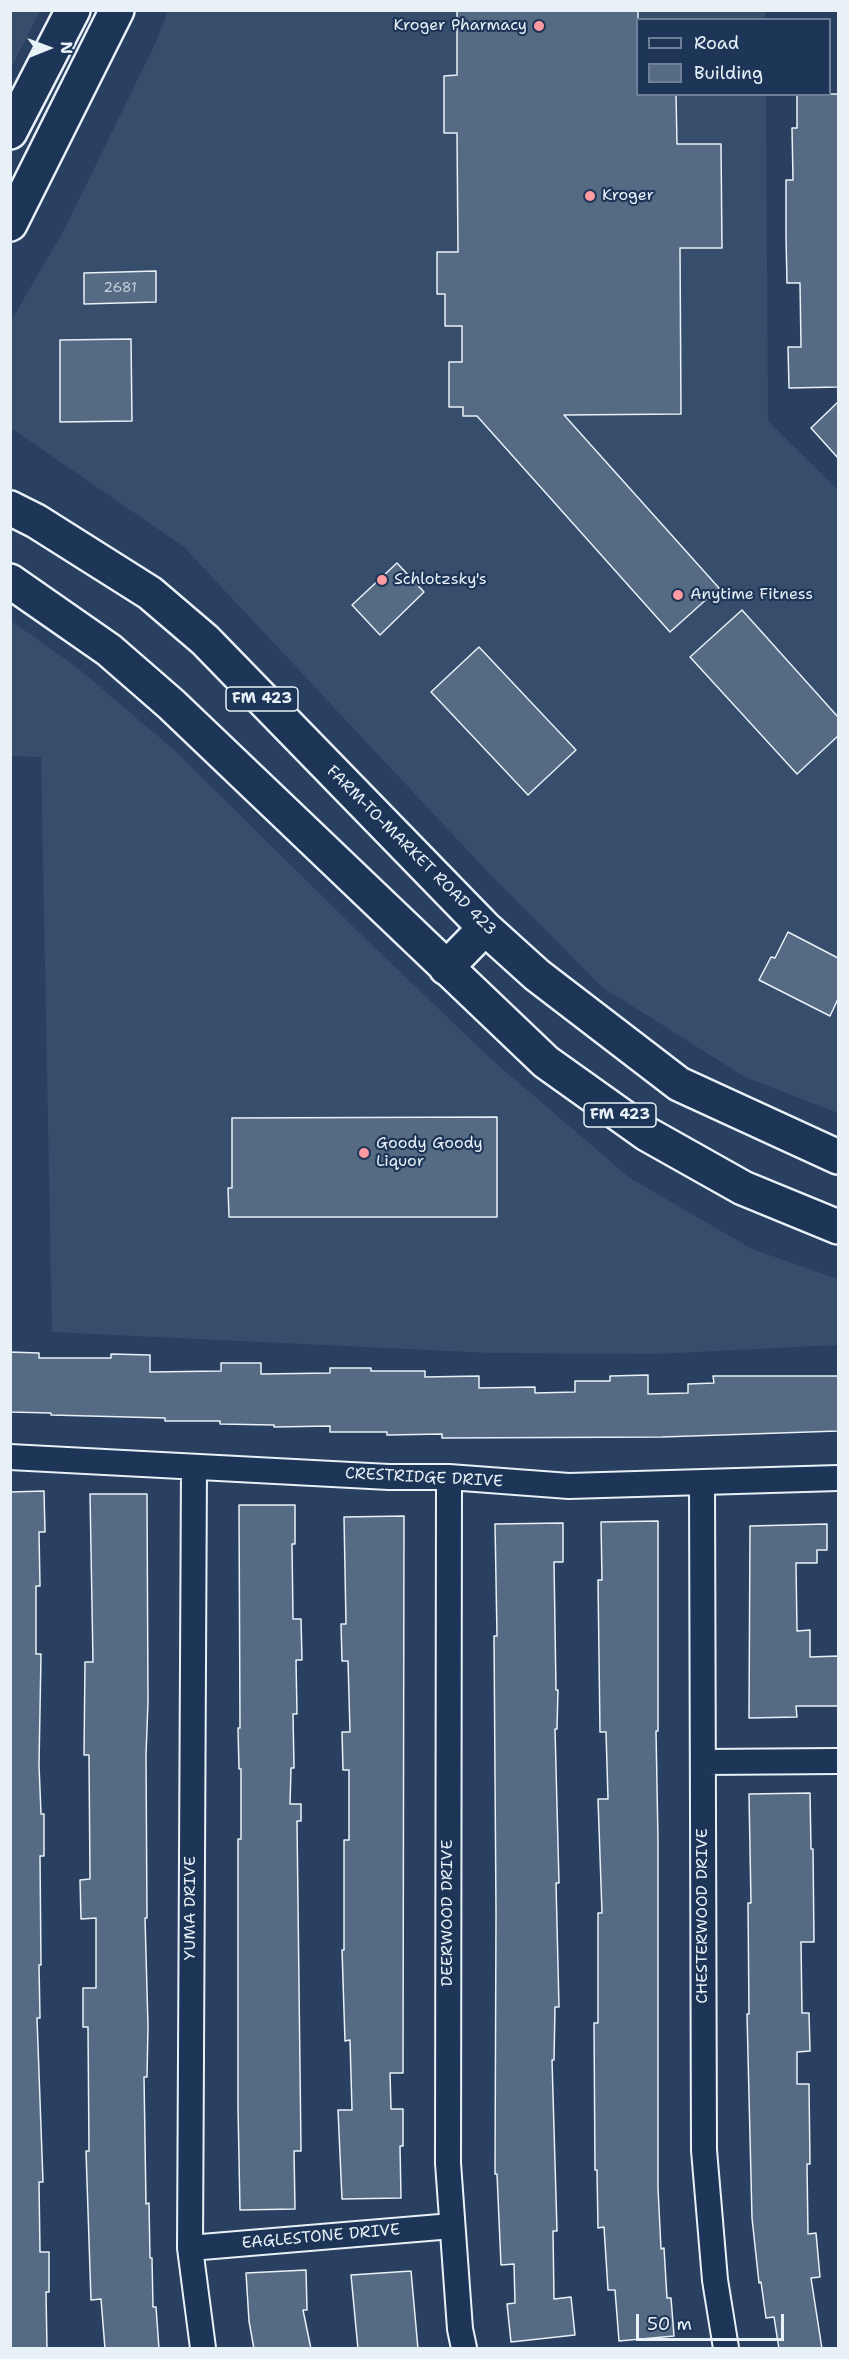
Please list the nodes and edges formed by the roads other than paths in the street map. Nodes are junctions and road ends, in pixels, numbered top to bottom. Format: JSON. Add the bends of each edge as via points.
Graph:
{"nodes":[{"id":1,"x":73,"y":10,"type":"edge"},
{"id":2,"x":117,"y":10,"type":"edge"},
{"id":3,"x":10,"y":132,"type":"edge"},
{"id":4,"x":10,"y":224,"type":"edge"},
{"id":5,"x":10,"y":508,"type":"edge"},
{"id":6,"x":10,"y":581,"type":"edge"},
{"id":7,"x":485,"y":928,"type":"junction"},
{"id":8,"x":446,"y":968,"type":"junction"},
{"id":9,"x":838,"y":1157,"type":"edge"},
{"id":10,"x":838,"y":1227,"type":"edge"},
{"id":11,"x":10,"y":1457,"type":"edge"},
{"id":12,"x":194,"y":1467,"type":"junction"},
{"id":13,"x":449,"y":1477,"type":"junction"},
{"id":14,"x":838,"y":1478,"type":"edge"},
{"id":15,"x":702,"y":1483,"type":"junction"},
{"id":16,"x":838,"y":1761,"type":"edge"},
{"id":17,"x":703,"y":1762,"type":"junction"},
{"id":18,"x":452,"y":2226,"type":"junction"},
{"id":19,"x":190,"y":2248,"type":"junction"},
{"id":20,"x":203,"y":2349,"type":"edge"},
{"id":21,"x":464,"y":2349,"type":"edge"},
{"id":22,"x":726,"y":2349,"type":"edge"}],
"edges":[{"from":1,"to":3,"type":"main road"},
{"from":2,"to":4,"type":"main road"},
{"from":5,"to":7,"type":"main road","name":"FARM-TO-MARKET ROAD 423","number":"FM 423","via":[[36,520],[150,592],[205,640]]},
{"from":6,"to":8,"type":"main road","number":"FM 423","via":[[109,650],[171,704]]},
{"from":7,"to":8,"type":"main road"},
{"from":7,"to":9,"type":"main road","name":"FARM-TO-MARKET ROAD 423","number":"FM 423","via":[[537,975],[680,1084]]},
{"from":8,"to":10,"type":"main road","number":"FM 423","via":[[546,1062],[646,1134],[743,1188]]},
{"from":11,"to":12,"type":"street","name":"CRESTRIDGE DRIVE"},
{"from":12,"to":13,"type":"street","name":"CRESTRIDGE DRIVE"},
{"from":12,"to":19,"type":"street","name":"YUMA DRIVE"},
{"from":13,"to":15,"type":"street","name":"CRESTRIDGE DRIVE","via":[[569,1486]]},
{"from":13,"to":18,"type":"street","name":"DEERWOOD DRIVE","via":[[448,2163]]},
{"from":14,"to":15,"type":"street","name":"CRESTRIDGE DRIVE"},
{"from":15,"to":17,"type":"street","name":"CHESTERWOOD DRIVE"},
{"from":16,"to":17,"type":"street"},
{"from":17,"to":22,"type":"street","name":"CHESTERWOOD DRIVE","via":[[704,2150]]},
{"from":18,"to":19,"type":"street","name":"EAGLESTONE DRIVE"},
{"from":18,"to":21,"type":"street","name":"DEERWOOD DRIVE"},
{"from":19,"to":20,"type":"street","name":"YUMA DRIVE"}]}
